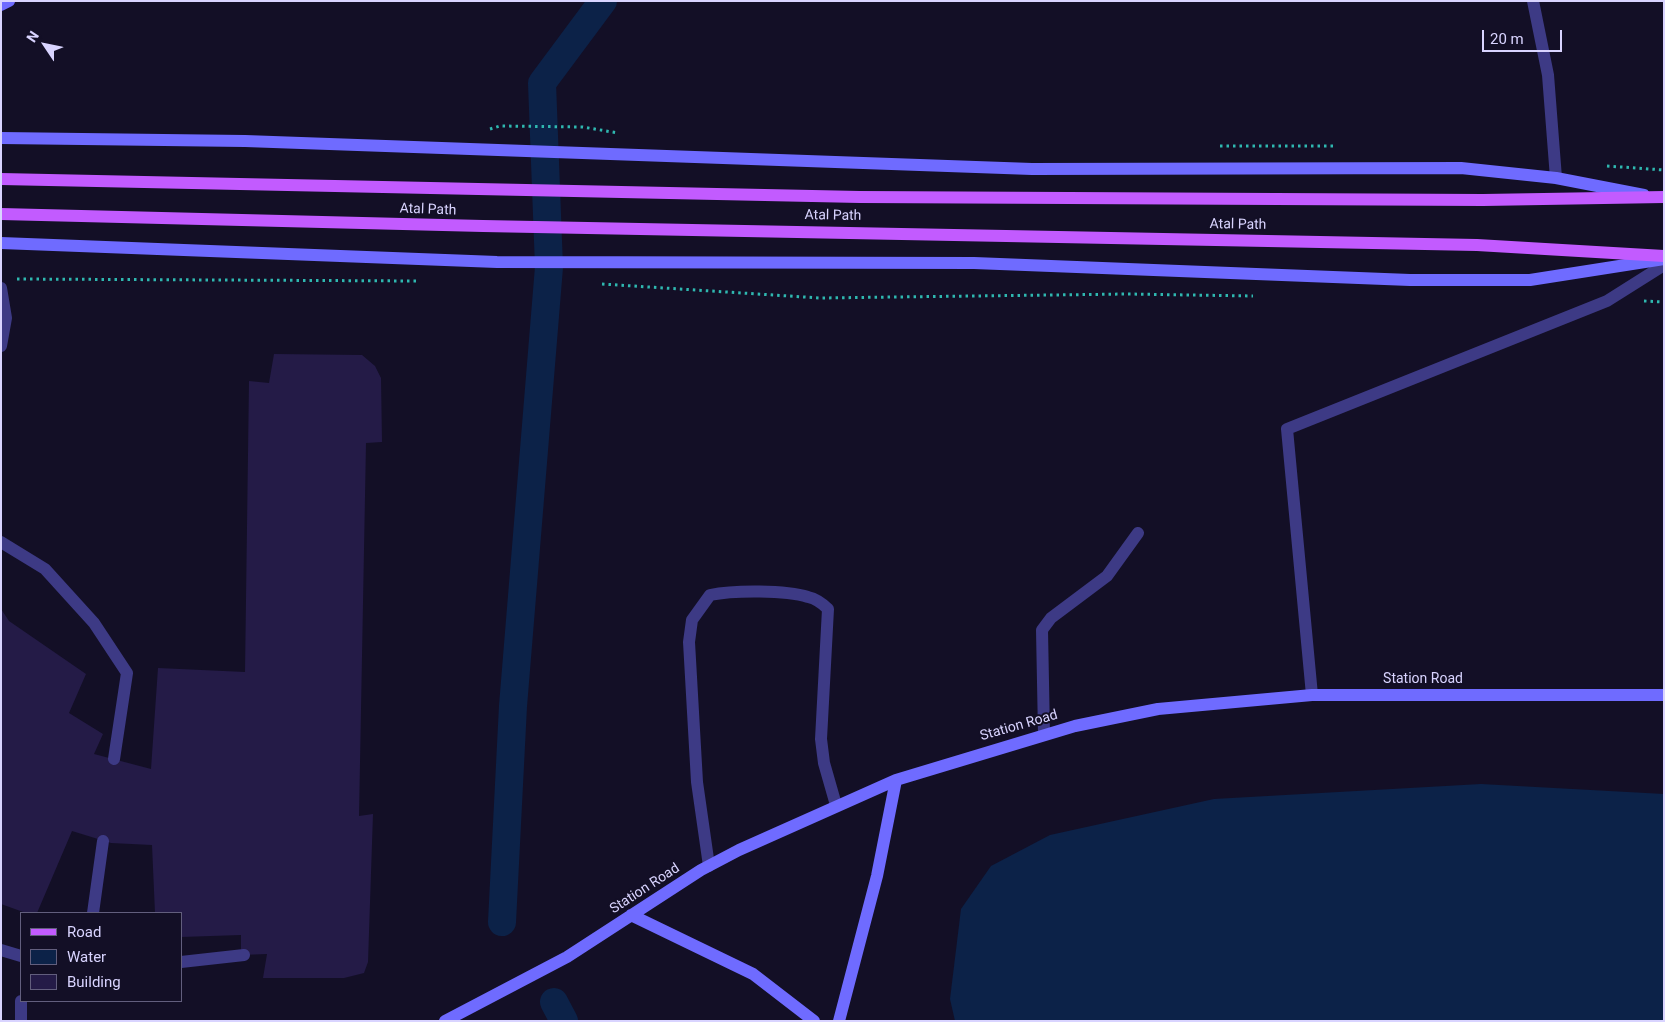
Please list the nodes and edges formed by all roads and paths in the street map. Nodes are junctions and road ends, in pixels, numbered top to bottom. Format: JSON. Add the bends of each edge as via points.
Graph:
{"nodes":[{"id":1,"x":9,"y":1,"type":"edge"},
{"id":2,"x":1533,"y":1,"type":"edge"},
{"id":3,"x":1,"y":5,"type":"edge"},
{"id":4,"x":500,"y":126,"type":"dead end"},
{"id":5,"x":583,"y":127,"type":"dead end"},
{"id":6,"x":1,"y":138,"type":"edge"},
{"id":7,"x":1556,"y":178,"type":"junction"},
{"id":8,"x":1,"y":179,"type":"edge"},
{"id":9,"x":1658,"y":196,"type":"edge"},
{"id":10,"x":1,"y":214,"type":"edge"},
{"id":11,"x":1,"y":243,"type":"edge"},
{"id":12,"x":1664,"y":257,"type":"edge"},
{"id":13,"x":1664,"y":265,"type":"edge"},
{"id":14,"x":428,"y":281,"type":"dead end"},
{"id":15,"x":6,"y":284,"type":"edge"},
{"id":16,"x":600,"y":284,"type":"dead end"},
{"id":17,"x":1256,"y":296,"type":"dead end"},
{"id":18,"x":1643,"y":301,"type":"dead end"},
{"id":19,"x":1664,"y":302,"type":"edge"},
{"id":20,"x":1,"y":346,"type":"edge"},
{"id":21,"x":1138,"y":533,"type":"dead end"},
{"id":22,"x":1,"y":542,"type":"edge"},
{"id":23,"x":1312,"y":695,"type":"junction"},
{"id":24,"x":1664,"y":695,"type":"edge"},
{"id":25,"x":1044,"y":734,"type":"junction"},
{"id":26,"x":114,"y":760,"type":"dead end"},
{"id":27,"x":896,"y":780,"type":"junction"},
{"id":28,"x":836,"y":805,"type":"junction"},
{"id":29,"x":103,"y":840,"type":"dead end"},
{"id":30,"x":709,"y":866,"type":"junction"},
{"id":31,"x":93,"y":912,"type":"edge"},
{"id":32,"x":631,"y":915,"type":"junction"},
{"id":33,"x":1,"y":950,"type":"edge"},
{"id":34,"x":20,"y":956,"type":"edge"},
{"id":35,"x":244,"y":956,"type":"dead end"},
{"id":36,"x":182,"y":962,"type":"edge"},
{"id":37,"x":22,"y":1002,"type":"edge"},
{"id":38,"x":21,"y":1021,"type":"edge"},
{"id":39,"x":444,"y":1021,"type":"edge"},
{"id":40,"x":814,"y":1021,"type":"edge"},
{"id":41,"x":839,"y":1021,"type":"edge"}],
"edges":[{"from":1,"to":3,"type":"main road"},
{"from":2,"to":7,"type":"street","via":[[1548,75]]},
{"from":4,"to":5,"type":"path"},
{"from":6,"to":7,"type":"main road","via":[[245,140],[1032,169],[1461,168]]},
{"from":7,"to":9,"type":"main road"},
{"from":8,"to":9,"type":"main road","name":"Atal Path","via":[[870,197],[1483,200]]},
{"from":10,"to":12,"type":"main road","name":"Atal Path","via":[[1477,245]]},
{"from":11,"to":12,"type":"main road","via":[[497,262],[974,263],[1410,280],[1530,280]]},
{"from":13,"to":23,"type":"street","via":[[1607,301],[1287,429]]},
{"from":14,"to":15,"type":"path"},
{"from":15,"to":20,"type":"street","via":[[6,318]]},
{"from":16,"to":17,"type":"path","via":[[820,298],[1127,294]]},
{"from":18,"to":19,"type":"path"},
{"from":21,"to":25,"type":"street","via":[[1107,576],[1050,618],[1042,630]]},
{"from":22,"to":26,"type":"street","via":[[45,569],[94,623],[126,673]]},
{"from":23,"to":24,"type":"main road","name":"Station Road"},
{"from":23,"to":25,"type":"main road","name":"Station Road","via":[[1158,709]]},
{"from":25,"to":27,"type":"main road","name":"Station Road"},
{"from":27,"to":28,"type":"main road","name":"Station Road"},
{"from":27,"to":41,"type":"main road","via":[[873,892]]},
{"from":28,"to":30,"type":"main road","name":"Station Road"},
{"from":28,"to":30,"type":"street","via":[[821,740],[828,609],[820,601],[807,596],[726,592],[710,595],[692,620],[689,642],[697,782]]},
{"from":29,"to":31,"type":"street"},
{"from":30,"to":32,"type":"main road","name":"Station Road"},
{"from":32,"to":39,"type":"main road","name":"Station Road","via":[[567,956]]},
{"from":32,"to":40,"type":"main road","via":[[754,974]]},
{"from":33,"to":34,"type":"street"},
{"from":35,"to":36,"type":"street"},
{"from":37,"to":38,"type":"street"}]}
